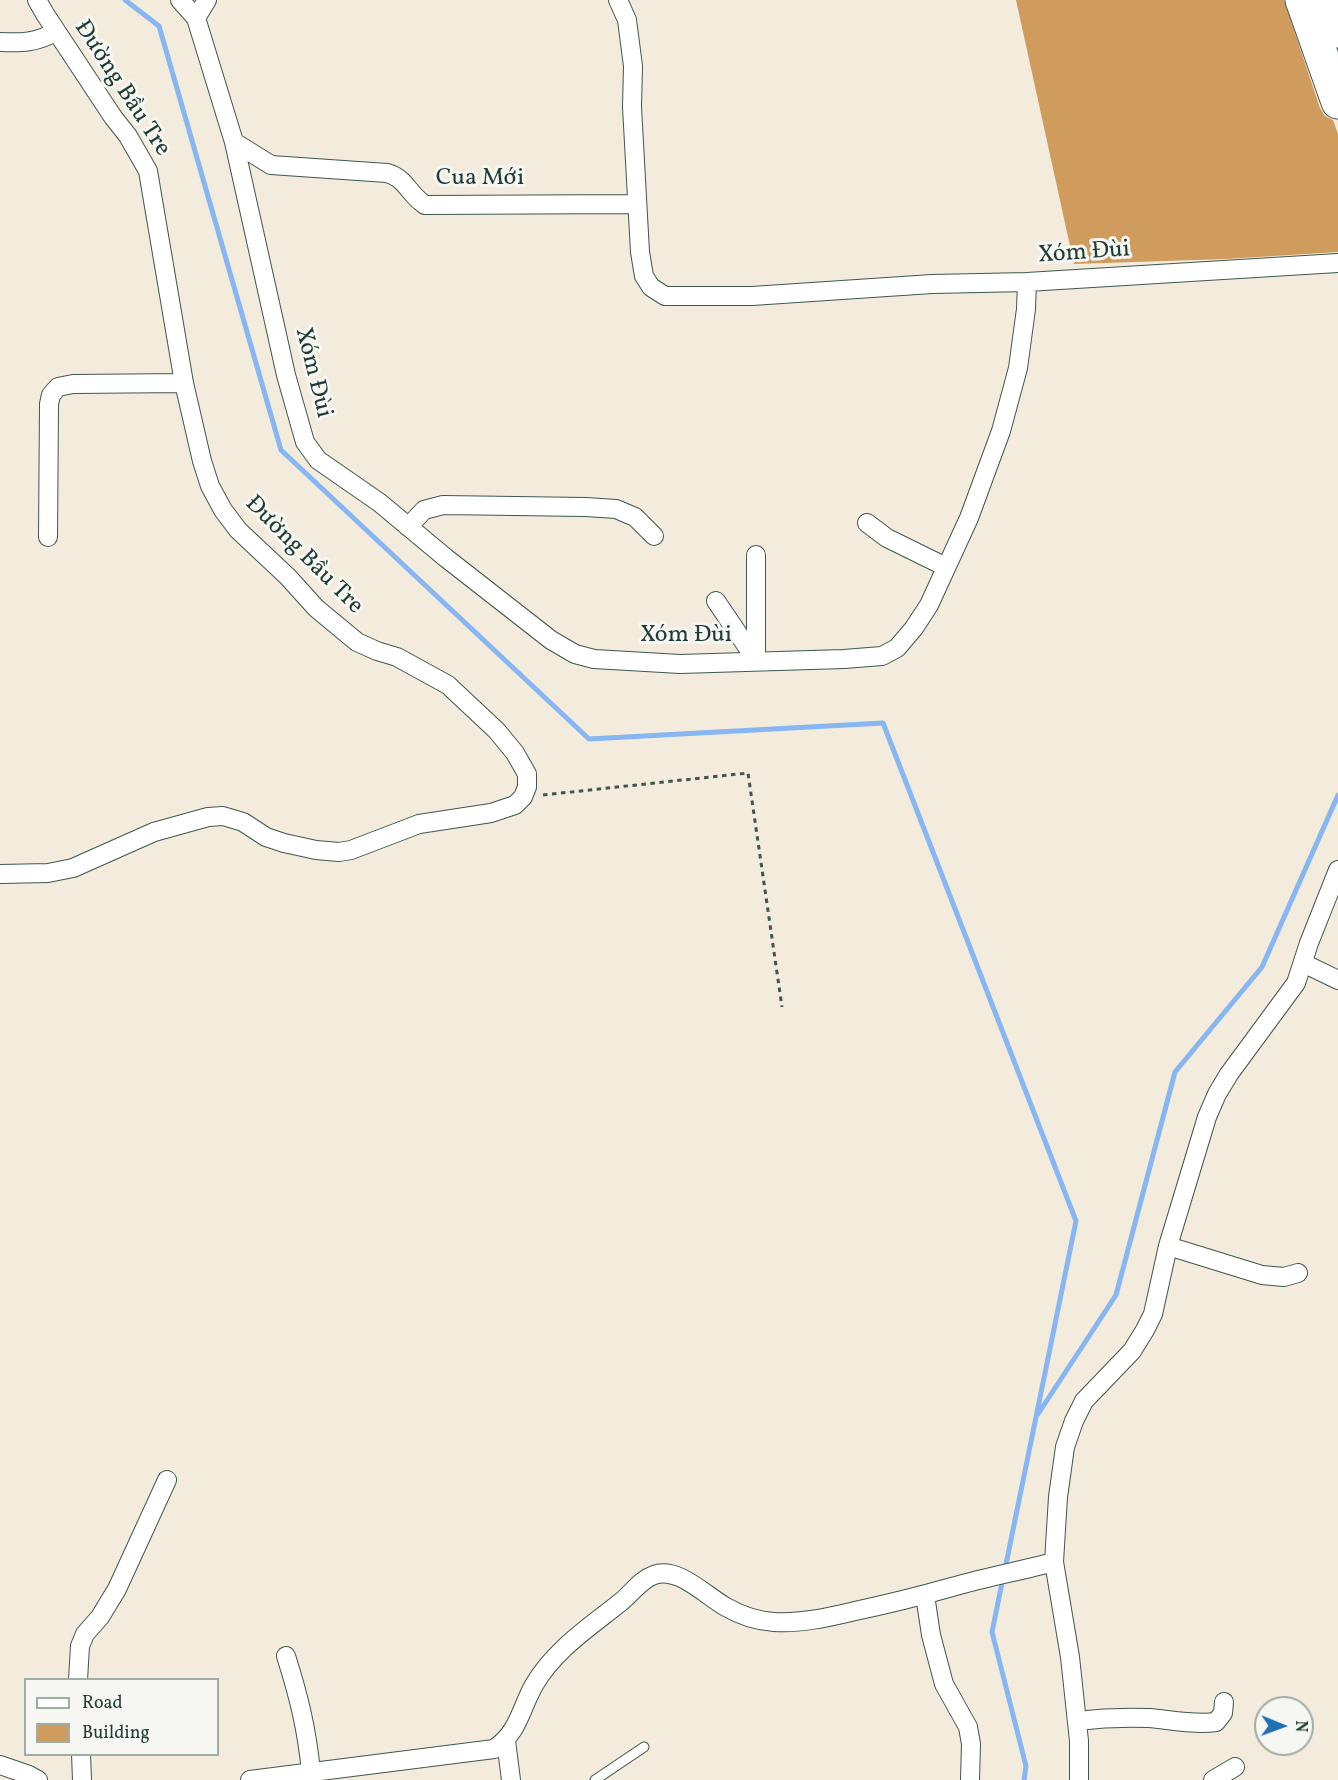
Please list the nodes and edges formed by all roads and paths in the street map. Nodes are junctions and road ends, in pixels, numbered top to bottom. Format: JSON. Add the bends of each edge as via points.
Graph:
{"nodes":[{"id":1,"x":37,"y":0,"type":"edge"},
{"id":2,"x":180,"y":0,"type":"edge"},
{"id":3,"x":207,"y":0,"type":"edge"},
{"id":4,"x":618,"y":0,"type":"edge"},
{"id":5,"x":1302,"y":0,"type":"edge"},
{"id":6,"x":1328,"y":0,"type":"edge"},
{"id":7,"x":196,"y":18,"type":"junction"},
{"id":8,"x":56,"y":31,"type":"junction"},
{"id":9,"x":1338,"y":31,"type":"edge"},
{"id":10,"x":0,"y":42,"type":"edge"},
{"id":11,"x":1338,"y":102,"type":"edge"},
{"id":12,"x":234,"y":142,"type":"junction"},
{"id":13,"x":637,"y":204,"type":"junction"},
{"id":14,"x":1338,"y":263,"type":"edge"},
{"id":15,"x":1027,"y":282,"type":"junction"},
{"id":16,"x":184,"y":383,"type":"junction"},
{"id":17,"x":867,"y":523,"type":"dead end"},
{"id":18,"x":408,"y":527,"type":"junction"},
{"id":19,"x":654,"y":536,"type":"dead end"},
{"id":20,"x":48,"y":537,"type":"dead end"},
{"id":21,"x":756,"y":555,"type":"dead end"},
{"id":22,"x":946,"y":567,"type":"junction"},
{"id":23,"x":716,"y":602,"type":"dead end"},
{"id":24,"x":756,"y":660,"type":"junction"},
{"id":25,"x":523,"y":797,"type":"junction"},
{"id":26,"x":1338,"y":870,"type":"edge"},
{"id":27,"x":0,"y":874,"type":"edge"},
{"id":28,"x":1303,"y":963,"type":"junction"},
{"id":29,"x":1338,"y":980,"type":"edge"},
{"id":30,"x":782,"y":1007,"type":"dead end"},
{"id":31,"x":1168,"y":1246,"type":"junction"},
{"id":32,"x":1298,"y":1273,"type":"dead end"},
{"id":33,"x":167,"y":1480,"type":"dead end"},
{"id":34,"x":1054,"y":1562,"type":"junction"},
{"id":35,"x":925,"y":1596,"type":"junction"},
{"id":36,"x":286,"y":1656,"type":"dead end"},
{"id":37,"x":78,"y":1678,"type":"edge"},
{"id":38,"x":1224,"y":1702,"type":"dead end"},
{"id":39,"x":1077,"y":1721,"type":"junction"},
{"id":40,"x":506,"y":1741,"type":"junction"},
{"id":41,"x":644,"y":1747,"type":"dead end"},
{"id":42,"x":81,"y":1756,"type":"edge"},
{"id":43,"x":0,"y":1765,"type":"edge"},
{"id":44,"x":1235,"y":1767,"type":"dead end"},
{"id":45,"x":318,"y":1774,"type":"edge"},
{"id":46,"x":514,"y":1779,"type":"edge"},
{"id":47,"x":38,"y":1780,"type":"edge"},
{"id":48,"x":82,"y":1780,"type":"edge"},
{"id":49,"x":250,"y":1780,"type":"edge"},
{"id":50,"x":595,"y":1780,"type":"edge"},
{"id":51,"x":970,"y":1780,"type":"edge"},
{"id":52,"x":1078,"y":1780,"type":"edge"},
{"id":53,"x":1214,"y":1780,"type":"edge"}],
"edges":[{"from":1,"to":8,"type":"street","name":"Đường Bầu Tre"},
{"from":2,"to":7,"type":"street","name":"Xóm Đùi"},
{"from":3,"to":7,"type":"street"},
{"from":4,"to":13,"type":"street","via":[[627,20],[633,66]]},
{"from":5,"to":11,"type":"highway"},
{"from":6,"to":9,"type":"highway"},
{"from":7,"to":12,"type":"street","name":"Xóm Đùi"},
{"from":8,"to":10,"type":"street","via":[[29,42]]},
{"from":8,"to":16,"type":"street","name":"Đường Bầu Tre","via":[[148,171]]},
{"from":12,"to":13,"type":"street","name":"Cua Mới","via":[[271,165],[398,176],[425,205]]},
{"from":12,"to":18,"type":"street","name":"Xóm Đùi","via":[[286,375],[305,442],[318,460]]},
{"from":13,"to":15,"type":"street","via":[[644,276],[651,287],[665,296],[752,296]]},
{"from":14,"to":15,"type":"street","name":"Xóm Đùi"},
{"from":15,"to":22,"type":"street","name":"Xóm Đùi","via":[[1018,368],[1001,431]]},
{"from":16,"to":20,"type":"street","via":[[58,387],[51,395]]},
{"from":16,"to":25,"type":"street","name":"Đường Bầu Tre","via":[[210,486],[238,530],[316,608],[357,642],[397,657],[465,699],[515,753],[527,774]]},
{"from":17,"to":22,"type":"street","via":[[887,538]]},
{"from":18,"to":19,"type":"street","via":[[424,510],[443,505],[586,507],[616,509],[635,517]]},
{"from":18,"to":24,"type":"street","name":"Xóm Đùi","via":[[551,640],[575,654],[594,659],[680,664]]},
{"from":21,"to":24,"type":"street"},
{"from":22,"to":24,"type":"street","name":"Xóm Đùi","via":[[914,628],[897,648],[882,656]]},
{"from":23,"to":24,"type":"street"},
{"from":25,"to":27,"type":"street","via":[[507,809],[419,824],[339,852],[284,843],[223,816],[154,832],[60,872]]},
{"from":25,"to":30,"type":"path","via":[[748,773]]},
{"from":26,"to":28,"type":"street"},
{"from":28,"to":29,"type":"street"},
{"from":28,"to":31,"type":"street","via":[[1287,998],[1217,1094]]},
{"from":31,"to":32,"type":"street","via":[[1262,1275],[1284,1277]]},
{"from":31,"to":34,"type":"street","via":[[1153,1314],[1145,1330],[1132,1351],[1084,1401],[1074,1421],[1065,1448],[1058,1497]]},
{"from":33,"to":37,"type":"street","via":[[117,1589],[85,1634],[80,1646]]},
{"from":34,"to":35,"type":"street"},
{"from":34,"to":39,"type":"street"},
{"from":35,"to":40,"type":"street","via":[[822,1618],[774,1622],[726,1607],[680,1576],[656,1574],[640,1583],[553,1658],[534,1684],[518,1724]]},
{"from":35,"to":51,"type":"street","via":[[944,1684],[968,1727]]},
{"from":36,"to":45,"type":"street"},
{"from":38,"to":39,"type":"street","via":[[1223,1713],[1216,1722],[1204,1724],[1147,1718]]},
{"from":39,"to":52,"type":"street"},
{"from":40,"to":45,"type":"street","via":[[494,1749]]},
{"from":40,"to":46,"type":"street"},
{"from":41,"to":50,"type":"lane"},
{"from":42,"to":48,"type":"street"},
{"from":43,"to":47,"type":"street"},
{"from":44,"to":53,"type":"street"},
{"from":45,"to":49,"type":"street"}]}
